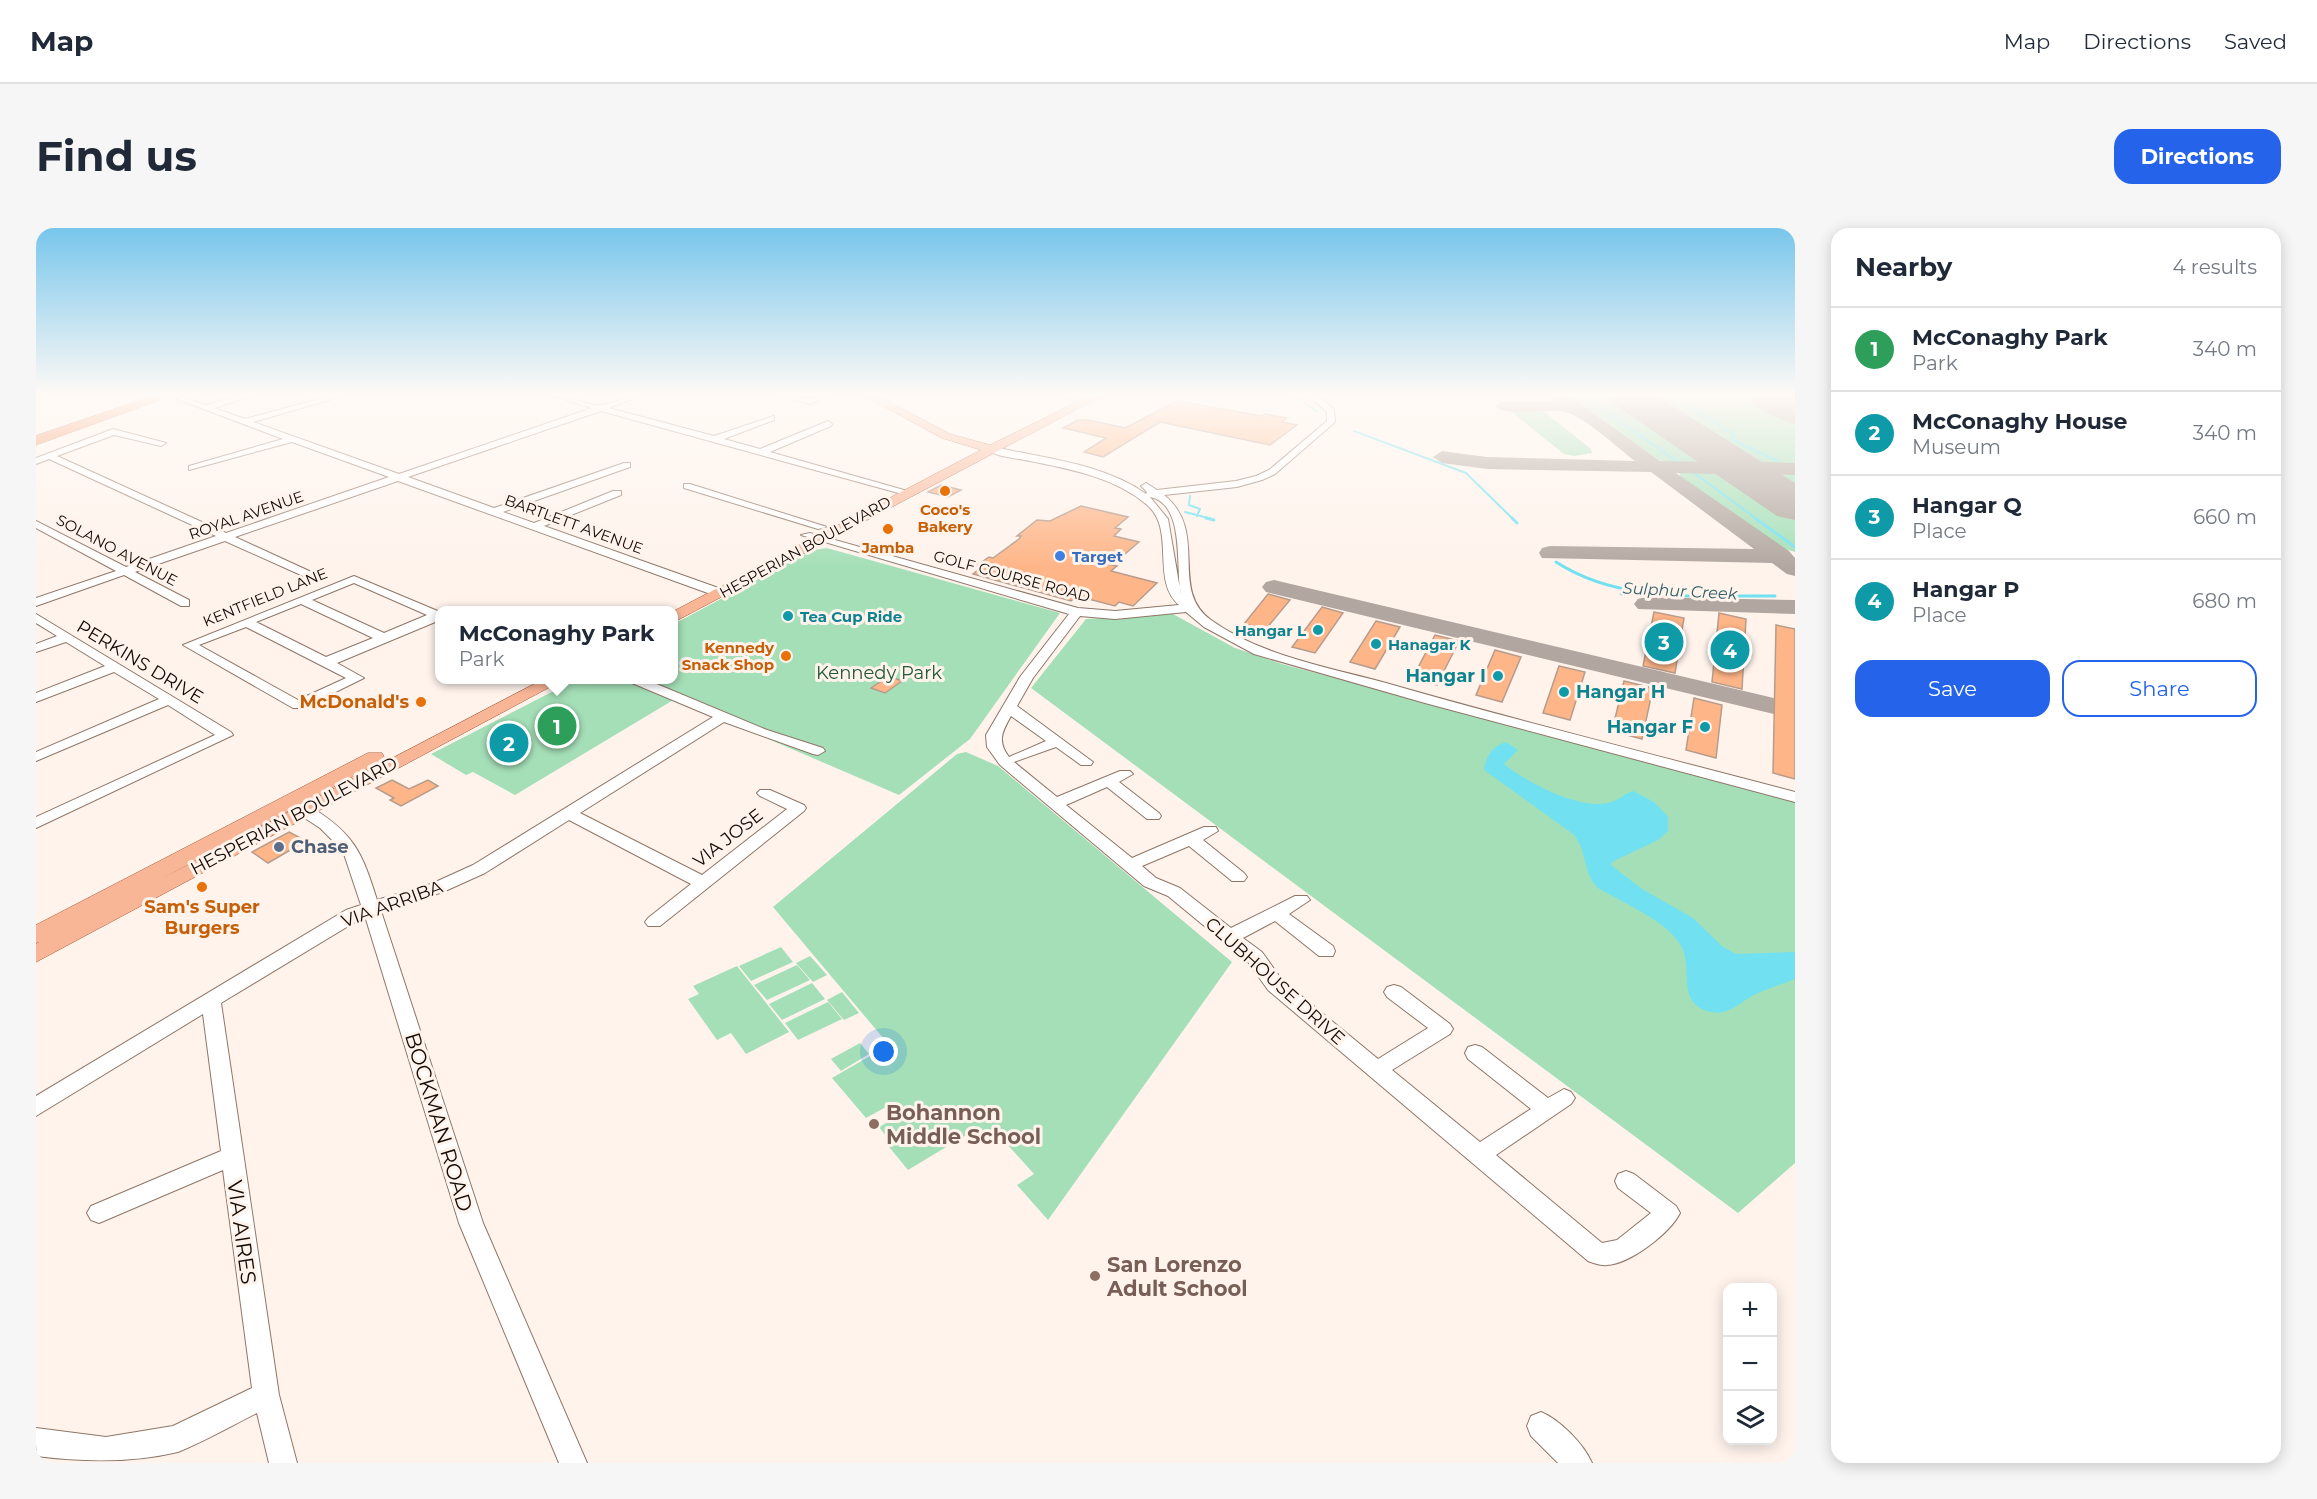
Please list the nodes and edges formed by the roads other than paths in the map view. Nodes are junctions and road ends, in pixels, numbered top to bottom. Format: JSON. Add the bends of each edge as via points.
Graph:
{"nodes":[{"id":1,"x":55,"y":454,"type":"edge"},
{"id":2,"x":241,"y":454,"type":"edge"},
{"id":3,"x":337,"y":454,"type":"edge"},
{"id":4,"x":468,"y":454,"type":"edge"},
{"id":5,"x":761,"y":454,"type":"edge"},
{"id":6,"x":974,"y":454,"type":"edge"},
{"id":7,"x":1018,"y":454,"type":"edge"},
{"id":8,"x":1026,"y":454,"type":"edge"},
{"id":9,"x":1294,"y":454,"type":"edge"},
{"id":10,"x":49,"y":456,"type":"junction"},
{"id":11,"x":36,"y":461,"type":"edge"},
{"id":12,"x":180,"y":463,"type":"dead end"},
{"id":13,"x":627,"y":465,"type":"dead end"},
{"id":14,"x":192,"y":468,"type":"junction"},
{"id":15,"x":205,"y":473,"type":"dead end"},
{"id":16,"x":401,"y":477,"type":"junction"},
{"id":17,"x":687,"y":486,"type":"dead end"},
{"id":18,"x":901,"y":490,"type":"junction"},
{"id":19,"x":617,"y":493,"type":"dead end"},
{"id":20,"x":1157,"y":493,"type":"junction"},
{"id":21,"x":1144,"y":495,"type":"junction"},
{"id":22,"x":495,"y":511,"type":"junction"},
{"id":23,"x":36,"y":524,"type":"edge"},
{"id":24,"x":535,"y":526,"type":"junction"},
{"id":25,"x":815,"y":534,"type":"junction"},
{"id":26,"x":228,"y":537,"type":"junction"},
{"id":27,"x":128,"y":571,"type":"junction"},
{"id":28,"x":316,"y":578,"type":"dead end"},
{"id":29,"x":704,"y":587,"type":"junction"},
{"id":30,"x":720,"y":593,"type":"junction"},
{"id":31,"x":302,"y":600,"type":"junction"},
{"id":32,"x":36,"y":602,"type":"edge"},
{"id":33,"x":185,"y":603,"type":"dead end"},
{"id":34,"x":666,"y":606,"type":"edge"},
{"id":35,"x":1190,"y":608,"type":"junction"},
{"id":36,"x":1077,"y":612,"type":"junction"},
{"id":37,"x":435,"y":615,"type":"edge"},
{"id":38,"x":678,"y":615,"type":"edge"},
{"id":39,"x":435,"y":617,"type":"edge"},
{"id":40,"x":36,"y":618,"type":"edge"},
{"id":41,"x":246,"y":622,"type":"junction"},
{"id":42,"x":65,"y":638,"type":"junction"},
{"id":43,"x":384,"y":638,"type":"junction"},
{"id":44,"x":36,"y":648,"type":"edge"},
{"id":45,"x":327,"y":662,"type":"junction"},
{"id":46,"x":114,"y":667,"type":"junction"},
{"id":47,"x":517,"y":684,"type":"edge"},
{"id":48,"x":546,"y":684,"type":"edge"},
{"id":49,"x":647,"y":684,"type":"edge"},
{"id":50,"x":503,"y":691,"type":"junction"},
{"id":51,"x":36,"y":698,"type":"edge"},
{"id":52,"x":169,"y":700,"type":"junction"},
{"id":53,"x":1010,"y":708,"type":"junction"},
{"id":54,"x":489,"y":713,"type":"junction"},
{"id":55,"x":718,"y":720,"type":"dead end"},
{"id":56,"x":1058,"y":741,"type":"junction"},
{"id":57,"x":818,"y":751,"type":"dead end"},
{"id":58,"x":36,"y":757,"type":"edge"},
{"id":59,"x":1016,"y":758,"type":"dead end"},
{"id":60,"x":1086,"y":762,"type":"dead end"},
{"id":61,"x":1125,"y":774,"type":"dead end"},
{"id":62,"x":1108,"y":781,"type":"junction"},
{"id":63,"x":765,"y":793,"type":"dead end"},
{"id":64,"x":1795,"y":797,"type":"edge"},
{"id":65,"x":1054,"y":804,"type":"junction"},
{"id":66,"x":297,"y":806,"type":"junction"},
{"id":67,"x":570,"y":814,"type":"junction"},
{"id":68,"x":1153,"y":816,"type":"dead end"},
{"id":69,"x":36,"y":823,"type":"edge"},
{"id":70,"x":1210,"y":831,"type":"dead end"},
{"id":71,"x":1191,"y":839,"type":"junction"},
{"id":72,"x":1130,"y":865,"type":"junction"},
{"id":73,"x":1238,"y":877,"type":"dead end"},
{"id":74,"x":702,"y":883,"type":"junction"},
{"id":75,"x":1301,"y":900,"type":"dead end"},
{"id":76,"x":372,"y":908,"type":"junction"},
{"id":77,"x":1276,"y":913,"type":"junction"},
{"id":78,"x":654,"y":922,"type":"dead end"},
{"id":79,"x":41,"y":933,"type":"edge"},
{"id":80,"x":1229,"y":937,"type":"junction"},
{"id":81,"x":1326,"y":951,"type":"dead end"},
{"id":82,"x":36,"y":954,"type":"edge"},
{"id":83,"x":1394,"y":992,"type":"dead end"},
{"id":84,"x":211,"y":999,"type":"junction"},
{"id":85,"x":1475,"y":1053,"type":"dead end"},
{"id":86,"x":1377,"y":1069,"type":"junction"},
{"id":87,"x":36,"y":1107,"type":"edge"},
{"id":88,"x":1480,"y":1154,"type":"junction"},
{"id":89,"x":231,"y":1157,"type":"junction"},
{"id":90,"x":1626,"y":1181,"type":"dead end"},
{"id":91,"x":99,"y":1213,"type":"dead end"},
{"id":92,"x":266,"y":1395,"type":"junction"},
{"id":93,"x":1541,"y":1426,"type":"dead end"},
{"id":94,"x":36,"y":1442,"type":"edge"},
{"id":95,"x":283,"y":1463,"type":"edge"},
{"id":96,"x":573,"y":1463,"type":"edge"},
{"id":97,"x":1578,"y":1463,"type":"edge"}],
"edges":[{"from":1,"to":10,"type":"street"},
{"from":2,"to":14,"type":"street"},
{"from":3,"to":16,"type":"street","name":"BARTLETT AVENUE"},
{"from":4,"to":16,"type":"street","name":"ROYAL AVENUE"},
{"from":5,"to":18,"type":"street"},
{"from":6,"to":18,"type":"main road","name":"HESPERIAN BOULEVARD"},
{"from":7,"to":21,"type":"street","via":[[1104,476]]},
{"from":8,"to":20,"type":"street","via":[[1109,471]]},
{"from":9,"to":20,"type":"street","via":[[1272,472],[1244,483]]},
{"from":10,"to":11,"type":"street"},
{"from":10,"to":26,"type":"street"},
{"from":12,"to":14,"type":"street"},
{"from":13,"to":22,"type":"street"},
{"from":14,"to":15,"type":"street"},
{"from":16,"to":22,"type":"street","name":"BARTLETT AVENUE"},
{"from":16,"to":26,"type":"street","name":"ROYAL AVENUE"},
{"from":17,"to":25,"type":"street","name":"GOLF COURSE ROAD"},
{"from":18,"to":25,"type":"main road","name":"HESPERIAN BOULEVARD"},
{"from":19,"to":24,"type":"street"},
{"from":20,"to":21,"type":"street"},
{"from":20,"to":35,"type":"street","via":[[1180,521]]},
{"from":21,"to":35,"type":"street","via":[[1164,522],[1175,596]]},
{"from":22,"to":24,"type":"street","name":"BARTLETT AVENUE"},
{"from":23,"to":27,"type":"street","name":"SOLANO AVENUE"},
{"from":24,"to":29,"type":"street","name":"BARTLETT AVENUE"},
{"from":25,"to":29,"type":"main road","name":"HESPERIAN BOULEVARD"},
{"from":25,"to":30,"type":"main road","name":"HESPERIAN BOULEVARD"},
{"from":25,"to":36,"type":"street","name":"GOLF COURSE ROAD"},
{"from":26,"to":27,"type":"street","name":"ROYAL AVENUE"},
{"from":26,"to":28,"type":"street"},
{"from":27,"to":32,"type":"street","name":"ROYAL AVENUE"},
{"from":27,"to":33,"type":"street","name":"SOLANO AVENUE"},
{"from":29,"to":30,"type":"street","name":"BARTLETT AVENUE"},
{"from":29,"to":34,"type":"main road","name":"HESPERIAN BOULEVARD"},
{"from":30,"to":38,"type":"main road","name":"HESPERIAN BOULEVARD"},
{"from":31,"to":37,"type":"street","name":"KENTFIELD LANE","via":[[354,579]]},
{"from":31,"to":41,"type":"street","name":"KENTFIELD LANE"},
{"from":31,"to":43,"type":"street"},
{"from":35,"to":36,"type":"street","name":"GOLF COURSE ROAD","via":[[1115,615]]},
{"from":35,"to":64,"type":"street","via":[[1234,639],[1299,663]]},
{"from":36,"to":53,"type":"street","name":"CLUBHOUSE DRIVE","via":[[1027,677]]},
{"from":39,"to":43,"type":"street"},
{"from":40,"to":42,"type":"street","name":"PERKINS DRIVE"},
{"from":41,"to":45,"type":"street"},
{"from":41,"to":45,"type":"street","name":"KENTFIELD LANE","via":[[189,645],[298,705],[357,678]]},
{"from":42,"to":44,"type":"street"},
{"from":42,"to":46,"type":"street","name":"PERKINS DRIVE"},
{"from":43,"to":45,"type":"street"},
{"from":46,"to":51,"type":"street"},
{"from":46,"to":52,"type":"street","name":"PERKINS DRIVE"},
{"from":47,"to":50,"type":"main road","name":"HESPERIAN BOULEVARD"},
{"from":48,"to":54,"type":"main road","name":"HESPERIAN BOULEVARD"},
{"from":49,"to":57,"type":"street","via":[[762,734]]},
{"from":50,"to":54,"type":"main road","via":[[502,702]]},
{"from":50,"to":66,"type":"main road","name":"HESPERIAN BOULEVARD"},
{"from":52,"to":58,"type":"street"},
{"from":52,"to":69,"type":"street","name":"PERKINS DRIVE","via":[[226,735]]},
{"from":53,"to":56,"type":"street"},
{"from":53,"to":65,"type":"street","name":"CLUBHOUSE DRIVE","via":[[993,735],[994,747],[1005,762]]},
{"from":54,"to":66,"type":"main road","name":"HESPERIAN BOULEVARD"},
{"from":55,"to":67,"type":"street","name":"VIA ARRIBA"},
{"from":56,"to":59,"type":"street"},
{"from":56,"to":60,"type":"street"},
{"from":61,"to":62,"type":"street"},
{"from":62,"to":65,"type":"street"},
{"from":62,"to":68,"type":"street"},
{"from":63,"to":74,"type":"street","name":"VIA JOSE","via":[[798,808]]},
{"from":65,"to":72,"type":"street","name":"CLUBHOUSE DRIVE"},
{"from":66,"to":76,"type":"street","name":"BOCKMAN ROAD","via":[[347,842],[356,857]]},
{"from":66,"to":79,"type":"main road","name":"HESPERIAN BOULEVARD"},
{"from":66,"to":82,"type":"main road","name":"HESPERIAN BOULEVARD"},
{"from":67,"to":74,"type":"street"},
{"from":67,"to":76,"type":"street","name":"VIA ARRIBA","via":[[479,869],[437,888]]},
{"from":70,"to":71,"type":"street"},
{"from":71,"to":72,"type":"street"},
{"from":71,"to":73,"type":"street"},
{"from":72,"to":80,"type":"street","name":"CLUBHOUSE DRIVE","via":[[1150,882],[1174,892]]},
{"from":74,"to":78,"type":"street","name":"VIA JOSE"},
{"from":75,"to":77,"type":"street"},
{"from":76,"to":84,"type":"street","name":"VIA ARRIBA","via":[[352,914]]},
{"from":76,"to":96,"type":"street","name":"BOCKMAN ROAD","via":[[471,1223]]},
{"from":77,"to":80,"type":"street"},
{"from":77,"to":81,"type":"street"},
{"from":80,"to":86,"type":"street","name":"CLUBHOUSE DRIVE","via":[[1255,957],[1275,985]]},
{"from":83,"to":86,"type":"street","via":[[1443,1029]]},
{"from":84,"to":87,"type":"street","name":"VIA ARRIBA"},
{"from":84,"to":89,"type":"street","name":"VIA AIRES"},
{"from":85,"to":88,"type":"street","via":[[1556,1103]]},
{"from":86,"to":88,"type":"street","name":"CLUBHOUSE DRIVE"},
{"from":88,"to":90,"type":"street","name":"CLUBHOUSE DRIVE","via":[[1597,1253],[1607,1256],[1620,1252],[1668,1213]]},
{"from":89,"to":91,"type":"street"},
{"from":89,"to":92,"type":"street","name":"VIA AIRES"},
{"from":92,"to":94,"type":"street","via":[[175,1439],[106,1452]]},
{"from":92,"to":95,"type":"street","name":"VIA AIRES"},
{"from":93,"to":97,"type":"street"}]}
